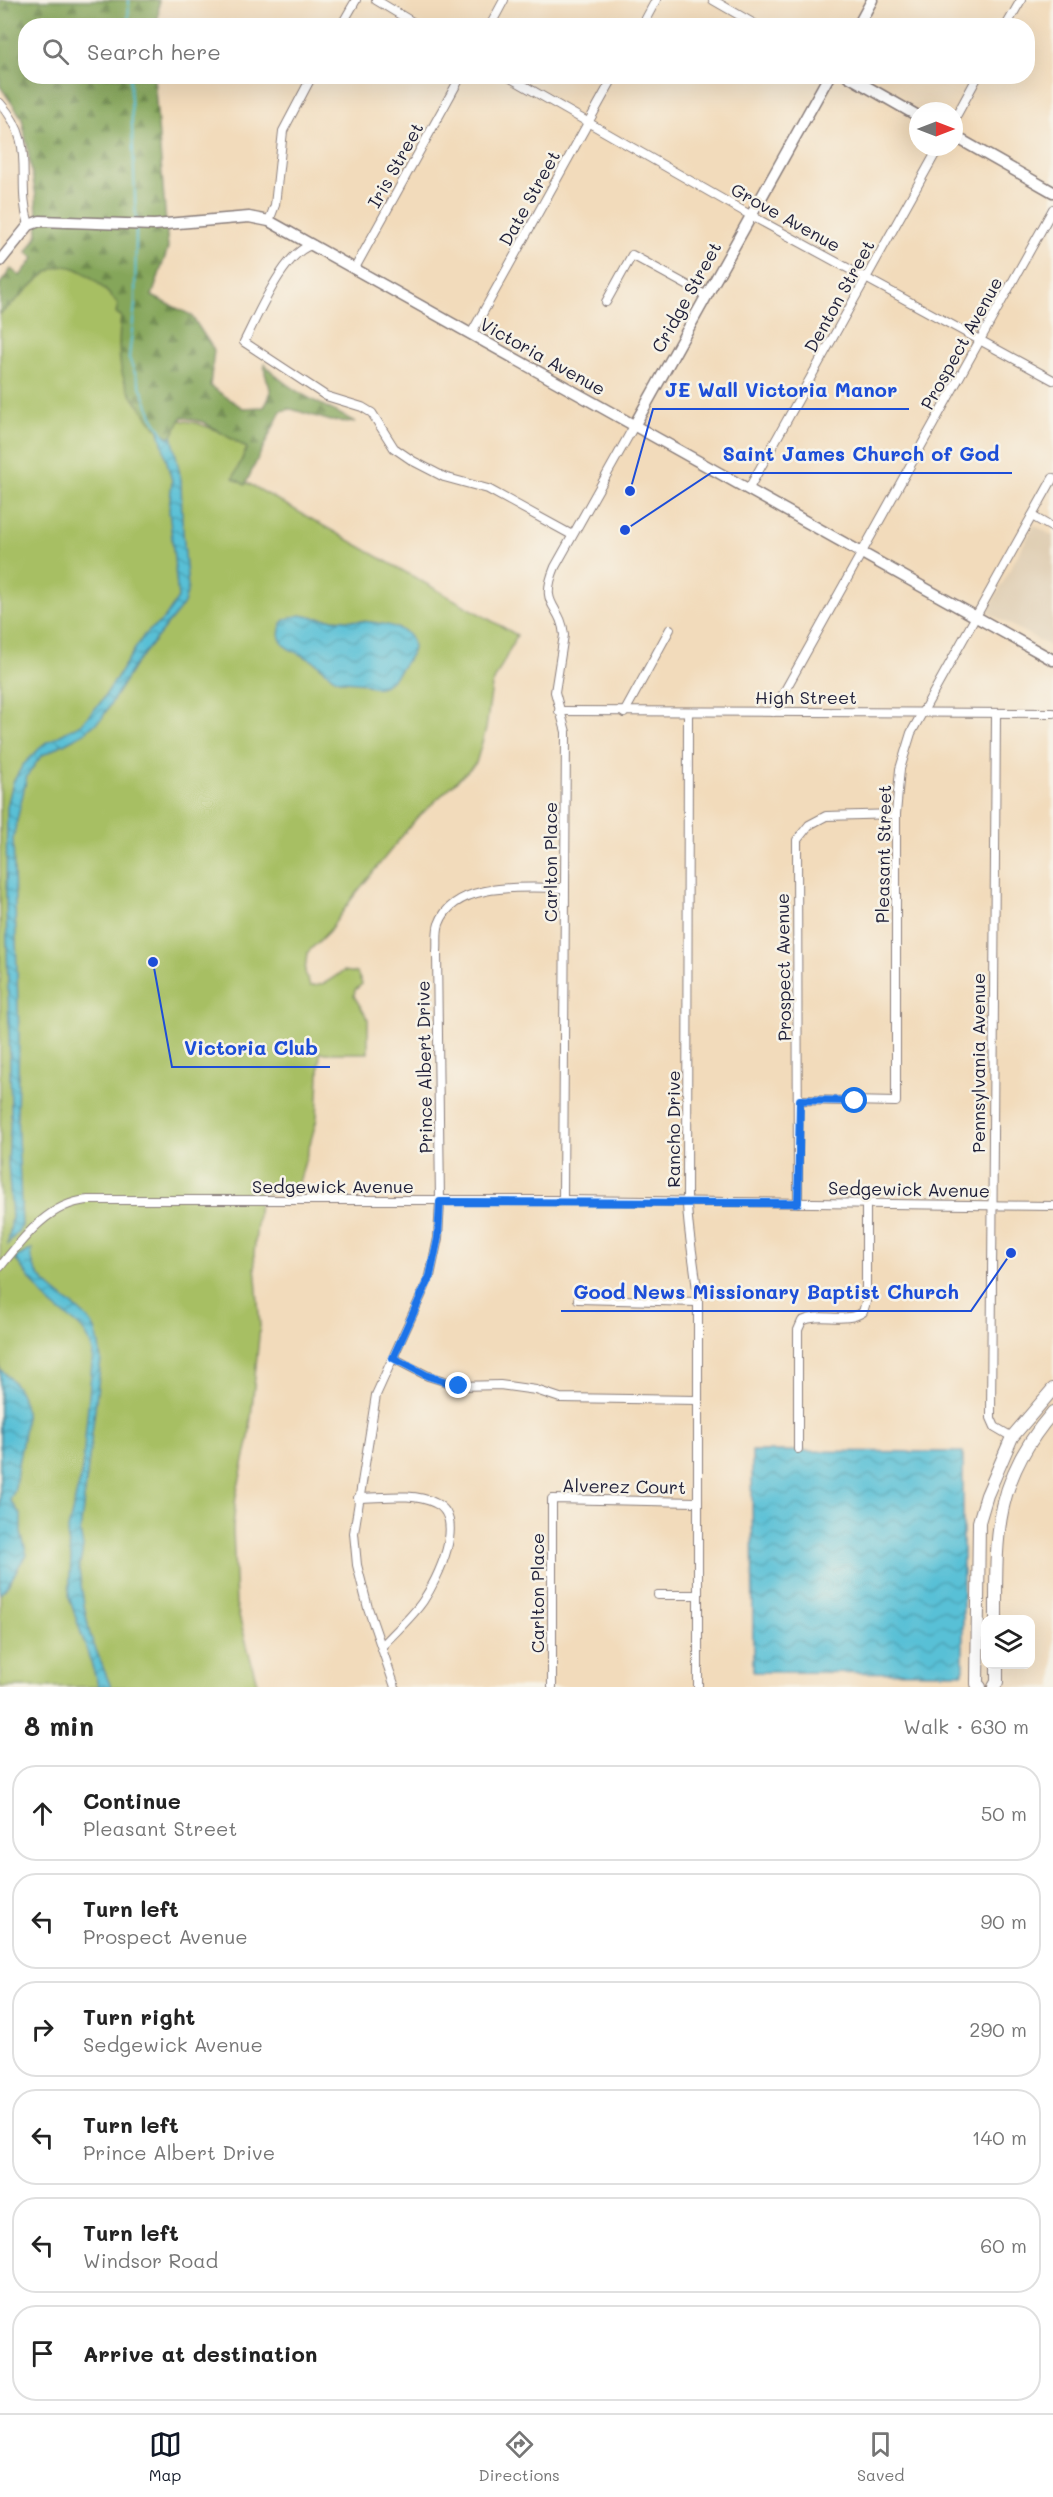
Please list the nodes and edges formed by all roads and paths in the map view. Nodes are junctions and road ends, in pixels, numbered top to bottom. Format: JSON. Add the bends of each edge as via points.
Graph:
{"nodes":[{"id":1,"x":356,"y":0,"type":"edge"},
{"id":2,"x":376,"y":0,"type":"edge"},
{"id":3,"x":504,"y":0,"type":"edge"},
{"id":4,"x":656,"y":0,"type":"edge"},
{"id":5,"x":713,"y":0,"type":"edge"},
{"id":6,"x":872,"y":0,"type":"edge"},
{"id":7,"x":1020,"y":0,"type":"edge"},
{"id":8,"x":346,"y":18,"type":"edge"},
{"id":9,"x":406,"y":18,"type":"edge"},
{"id":10,"x":494,"y":18,"type":"edge"},
{"id":11,"x":646,"y":18,"type":"edge"},
{"id":12,"x":744,"y":18,"type":"edge"},
{"id":13,"x":862,"y":18,"type":"edge"},
{"id":14,"x":1010,"y":18,"type":"edge"},
{"id":15,"x":308,"y":84,"type":"edge"},
{"id":16,"x":457,"y":84,"type":"edge"},
{"id":17,"x":521,"y":84,"type":"edge"},
{"id":18,"x":610,"y":84,"type":"edge"},
{"id":19,"x":824,"y":84,"type":"edge"},
{"id":20,"x":862,"y":84,"type":"edge"},
{"id":21,"x":974,"y":84,"type":"edge"},
{"id":22,"x":0,"y":103,"type":"edge"},
{"id":23,"x":963,"y":103,"type":"edge"},
{"id":24,"x":909,"y":111,"type":"edge"},
{"id":25,"x":589,"y":122,"type":"junction"},
{"id":26,"x":963,"y":141,"type":"edge"},
{"id":27,"x":934,"y":156,"type":"edge"},
{"id":28,"x":1053,"y":192,"type":"edge"},
{"id":29,"x":1053,"y":209,"type":"edge"},
{"id":30,"x":750,"y":215,"type":"junction"},
{"id":31,"x":269,"y":221,"type":"junction"},
{"id":32,"x":29,"y":225,"type":"junction"},
{"id":33,"x":313,"y":245,"type":"junction"},
{"id":34,"x":0,"y":261,"type":"edge"},
{"id":35,"x":355,"y":268,"type":"junction"},
{"id":36,"x":866,"y":279,"type":"junction"},
{"id":37,"x":705,"y":295,"type":"junction"},
{"id":38,"x":606,"y":303,"type":"dead end"},
{"id":39,"x":471,"y":334,"type":"junction"},
{"id":40,"x":980,"y":339,"type":"junction"},
{"id":41,"x":1053,"y":380,"type":"edge"},
{"id":42,"x":634,"y":426,"type":"junction"},
{"id":43,"x":1053,"y":478,"type":"edge"},
{"id":44,"x":748,"y":490,"type":"junction"},
{"id":45,"x":1032,"y":516,"type":"junction"},
{"id":46,"x":1053,"y":528,"type":"edge"},
{"id":47,"x":572,"y":535,"type":"junction"},
{"id":48,"x":859,"y":553,"type":"junction"},
{"id":49,"x":976,"y":617,"type":"junction"},
{"id":50,"x":670,"y":629,"type":"dead end"},
{"id":51,"x":1053,"y":660,"type":"edge"},
{"id":52,"x":559,"y":711,"type":"junction"},
{"id":53,"x":773,"y":712,"type":"junction"},
{"id":54,"x":624,"y":713,"type":"junction"},
{"id":55,"x":688,"y":713,"type":"junction"},
{"id":56,"x":921,"y":713,"type":"junction"},
{"id":57,"x":1053,"y":713,"type":"edge"},
{"id":58,"x":996,"y":714,"type":"junction"},
{"id":59,"x":896,"y":814,"type":"junction"},
{"id":60,"x":564,"y":888,"type":"junction"},
{"id":61,"x":800,"y":1100,"type":"junction"},
{"id":62,"x":564,"y":1200,"type":"junction"},
{"id":63,"x":440,"y":1202,"type":"junction"},
{"id":64,"x":687,"y":1203,"type":"junction"},
{"id":65,"x":798,"y":1203,"type":"junction"},
{"id":66,"x":866,"y":1204,"type":"junction"},
{"id":67,"x":992,"y":1205,"type":"junction"},
{"id":68,"x":1053,"y":1206,"type":"edge"},
{"id":69,"x":0,"y":1267,"type":"edge"},
{"id":70,"x":578,"y":1299,"type":"dead end"},
{"id":71,"x":698,"y":1302,"type":"junction"},
{"id":72,"x":393,"y":1358,"type":"junction"},
{"id":73,"x":1053,"y":1389,"type":"edge"},
{"id":74,"x":697,"y":1400,"type":"junction"},
{"id":75,"x":1053,"y":1412,"type":"edge"},
{"id":76,"x":1012,"y":1437,"type":"junction"},
{"id":77,"x":798,"y":1449,"type":"dead end"},
{"id":78,"x":358,"y":1498,"type":"junction"},
{"id":79,"x":552,"y":1499,"type":"joint"},
{"id":80,"x":696,"y":1502,"type":"junction"},
{"id":81,"x":658,"y":1595,"type":"dead end"},
{"id":82,"x":696,"y":1595,"type":"junction"},
{"id":83,"x":996,"y":1615,"type":"edge"},
{"id":84,"x":383,"y":1645,"type":"junction"},
{"id":85,"x":997,"y":1669,"type":"edge"},
{"id":86,"x":395,"y":1687,"type":"edge"},
{"id":87,"x":552,"y":1687,"type":"edge"},
{"id":88,"x":698,"y":1687,"type":"edge"},
{"id":89,"x":980,"y":1687,"type":"edge"},
{"id":90,"x":994,"y":1687,"type":"edge"}],
"edges":[{"from":1,"to":8,"type":"street"},
{"from":2,"to":9,"type":"street"},
{"from":3,"to":10,"type":"street"},
{"from":4,"to":11,"type":"street"},
{"from":5,"to":12,"type":"street"},
{"from":6,"to":13,"type":"street"},
{"from":7,"to":14,"type":"street"},
{"from":15,"to":31,"type":"street","via":[[283,131],[275,205]]},
{"from":16,"to":35,"type":"street","name":"Iris Street"},
{"from":17,"to":25,"type":"street","name":"Grove Avenue"},
{"from":18,"to":25,"type":"street","name":"Date Street"},
{"from":19,"to":30,"type":"street","name":"Cridge Street"},
{"from":20,"to":24,"type":"street"},
{"from":21,"to":23,"type":"street"},
{"from":22,"to":32,"type":"street","via":[[12,117],[22,140]]},
{"from":25,"to":30,"type":"street","name":"Grove Avenue"},
{"from":25,"to":39,"type":"street","name":"Date Street"},
{"from":26,"to":28,"type":"street"},
{"from":27,"to":36,"type":"street","name":"Denton Street"},
{"from":29,"to":40,"type":"street","name":"Prospect Avenue"},
{"from":30,"to":36,"type":"street","name":"Grove Avenue"},
{"from":30,"to":37,"type":"street","name":"Cridge Street"},
{"from":31,"to":32,"type":"street","name":"Victoria Avenue","via":[[243,217],[154,225],[45,220]]},
{"from":31,"to":33,"type":"street","name":"Victoria Avenue"},
{"from":32,"to":34,"type":"street"},
{"from":33,"to":35,"type":"street","name":"Victoria Avenue"},
{"from":33,"to":47,"type":"street","via":[[305,246],[285,266],[244,342],[326,396],[372,413],[394,448],[413,461],[444,477],[488,489]]},
{"from":35,"to":39,"type":"street","name":"Victoria Avenue"},
{"from":36,"to":40,"type":"street","name":"Grove Avenue"},
{"from":36,"to":44,"type":"street","name":"Denton Street"},
{"from":37,"to":38,"type":"street","via":[[632,255]]},
{"from":37,"to":42,"type":"street","name":"Cridge Street"},
{"from":39,"to":42,"type":"street","name":"Victoria Avenue"},
{"from":40,"to":41,"type":"street","name":"Grove Avenue"},
{"from":40,"to":48,"type":"street","name":"Prospect Avenue"},
{"from":42,"to":44,"type":"street","name":"Victoria Avenue"},
{"from":42,"to":47,"type":"street","name":"Cridge Street"},
{"from":43,"to":45,"type":"street","name":"Pleasant Street"},
{"from":44,"to":48,"type":"street","name":"Victoria Avenue"},
{"from":45,"to":46,"type":"street"},
{"from":45,"to":49,"type":"street","name":"Pleasant Street"},
{"from":47,"to":52,"type":"street","name":"Carlton Place","via":[[548,590],[552,608],[563,627],[555,692]]},
{"from":48,"to":49,"type":"street","name":"Victoria Avenue"},
{"from":48,"to":53,"type":"street","name":"Prospect Avenue"},
{"from":49,"to":51,"type":"street","name":"Victoria Avenue"},
{"from":49,"to":56,"type":"street","name":"Pleasant Street"},
{"from":50,"to":54,"type":"street"},
{"from":52,"to":54,"type":"street","name":"High Street"},
{"from":52,"to":60,"type":"street","name":"Carlton Place","via":[[566,732]]},
{"from":53,"to":55,"type":"street","name":"High Street"},
{"from":53,"to":56,"type":"street","name":"High Street"},
{"from":54,"to":55,"type":"street","name":"High Street"},
{"from":55,"to":64,"type":"street","name":"Rancho Drive"},
{"from":56,"to":58,"type":"street","name":"High Street"},
{"from":56,"to":59,"type":"street","name":"Pleasant Street","via":[[900,768]]},
{"from":57,"to":58,"type":"street","name":"High Street"},
{"from":58,"to":67,"type":"street","name":"Pennsylvania Avenue"},
{"from":59,"to":61,"type":"street","name":"Prospect Avenue","via":[[826,816],[809,825],[797,840]]},
{"from":59,"to":61,"type":"street","name":"Pleasant Street","via":[[896,1102]]},
{"from":60,"to":62,"type":"street","name":"Carlton Place"},
{"from":60,"to":63,"type":"street","name":"Prince Albert Drive","via":[[492,889],[466,896],[449,909],[439,924]]},
{"from":61,"to":65,"type":"street","name":"Prospect Avenue"},
{"from":62,"to":63,"type":"street","name":"Sedgewick Avenue"},
{"from":62,"to":64,"type":"street","name":"Sedgewick Avenue"},
{"from":63,"to":69,"type":"street","name":"Sedgewick Avenue","via":[[72,1201],[56,1208]]},
{"from":63,"to":72,"type":"street","name":"Prince Albert Drive","via":[[430,1276]]},
{"from":64,"to":65,"type":"street","name":"Sedgewick Avenue"},
{"from":64,"to":71,"type":"street","name":"Rancho Drive"},
{"from":65,"to":66,"type":"street","name":"Sedgewick Avenue"},
{"from":66,"to":67,"type":"street","name":"Sedgewick Avenue"},
{"from":66,"to":77,"type":"street","via":[[863,1312],[855,1317],[810,1317],[802,1321],[798,1330]]},
{"from":67,"to":68,"type":"street","name":"Sedgewick Avenue"},
{"from":67,"to":76,"type":"street","name":"Pennsylvania Avenue","via":[[991,1418],[995,1427]]},
{"from":70,"to":71,"type":"street"},
{"from":71,"to":74,"type":"street","name":"Rancho Drive"},
{"from":72,"to":74,"type":"street","via":[[459,1386],[536,1389],[560,1398]]},
{"from":72,"to":78,"type":"street","name":"Prince Albert Drive","via":[[376,1395]]},
{"from":73,"to":76,"type":"main road"},
{"from":74,"to":80,"type":"street","name":"Rancho Drive"},
{"from":75,"to":83,"type":"main road","via":[[1032,1436],[1005,1495],[996,1556]]},
{"from":76,"to":89,"type":"main road","via":[[979,1522]]},
{"from":78,"to":84,"type":"street","name":"Prince Albert Drive","via":[[354,1533],[357,1565]]},
{"from":78,"to":84,"type":"street","via":[[423,1498],[438,1504],[448,1514],[451,1534],[440,1568],[423,1601]]},
{"from":79,"to":80,"type":"street","name":"Alverez Court"},
{"from":79,"to":87,"type":"street","name":"Carlton Place"},
{"from":80,"to":82,"type":"street","name":"Rancho Drive"},
{"from":81,"to":82,"type":"street"},
{"from":82,"to":88,"type":"street","name":"Rancho Drive"},
{"from":84,"to":86,"type":"street","name":"Prince Albert Drive"},
{"from":85,"to":90,"type":"main road"}]}
